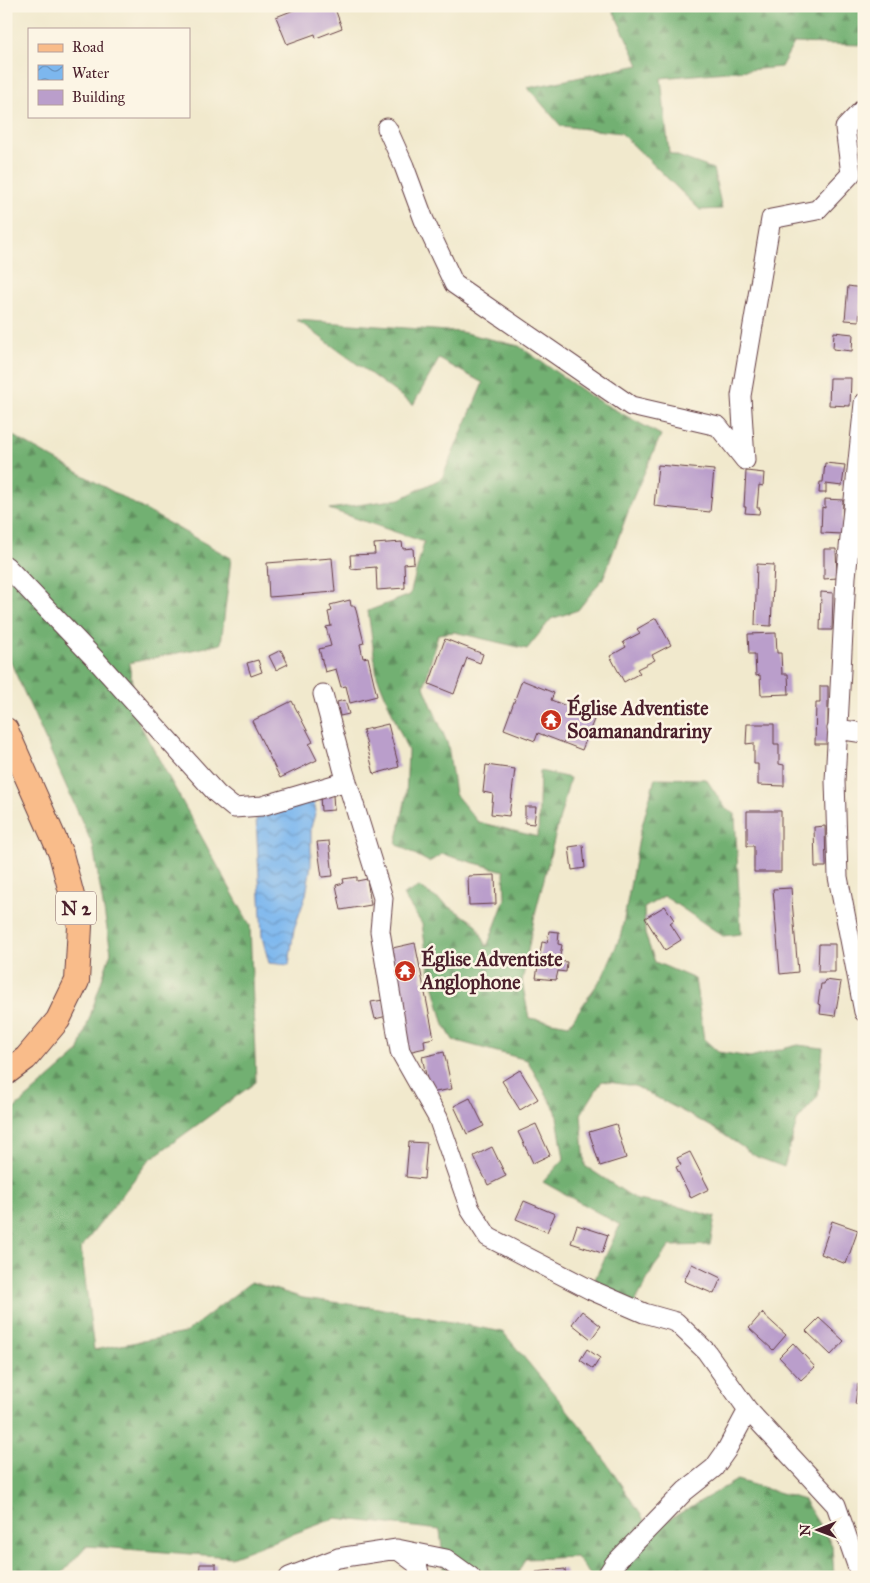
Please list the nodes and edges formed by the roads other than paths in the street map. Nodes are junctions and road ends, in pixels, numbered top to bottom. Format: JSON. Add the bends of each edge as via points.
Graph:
{"nodes":[{"id":1,"x":864,"y":108,"type":"edge"},
{"id":2,"x":387,"y":128,"type":"dead end"},
{"id":3,"x":864,"y":403,"type":"edge"},
{"id":4,"x":6,"y":566,"type":"edge"},
{"id":5,"x":855,"y":579,"type":"edge"},
{"id":6,"x":323,"y":694,"type":"dead end"},
{"id":7,"x":837,"y":729,"type":"junction"},
{"id":8,"x":6,"y":730,"type":"edge"},
{"id":9,"x":864,"y":733,"type":"edge"},
{"id":10,"x":347,"y":781,"type":"junction"},
{"id":11,"x":858,"y":951,"type":"edge"},
{"id":12,"x":864,"y":1012,"type":"edge"},
{"id":13,"x":6,"y":1073,"type":"edge"},
{"id":14,"x":748,"y":1410,"type":"junction"},
{"id":15,"x":398,"y":1549,"type":"junction"},
{"id":16,"x":289,"y":1577,"type":"edge"},
{"id":17,"x":420,"y":1577,"type":"edge"},
{"id":18,"x":471,"y":1577,"type":"edge"},
{"id":19,"x":606,"y":1577,"type":"edge"},
{"id":20,"x":861,"y":1577,"type":"edge"}],
"edges":[{"from":1,"to":2,"type":"street","via":[[845,128],[851,174],[817,210],[771,219],[741,396],[745,460],[718,426],[632,406],[454,284]]},
{"from":3,"to":5,"type":"street"},
{"from":4,"to":10,"type":"street","via":[[217,794],[234,808],[262,806]]},
{"from":5,"to":7,"type":"street"},
{"from":6,"to":10,"type":"street"},
{"from":7,"to":9,"type":"street"},
{"from":7,"to":11,"type":"street","via":[[838,877]]},
{"from":8,"to":13,"type":"main road","number":"N 2","via":[[61,854],[80,926],[77,981],[58,1020],[26,1058]]},
{"from":10,"to":14,"type":"street","via":[[384,898],[380,931],[400,1051],[438,1118],[470,1208],[488,1237],[591,1290],[644,1313],[676,1322],[706,1351]]},
{"from":11,"to":12,"type":"street"},
{"from":14,"to":19,"type":"street","via":[[714,1468],[685,1491],[615,1563]]},
{"from":14,"to":20,"type":"street","via":[[836,1505]]},
{"from":15,"to":16,"type":"street","via":[[338,1558]]},
{"from":15,"to":17,"type":"street","via":[[417,1564]]},
{"from":15,"to":18,"type":"street","via":[[446,1559]]}]}
